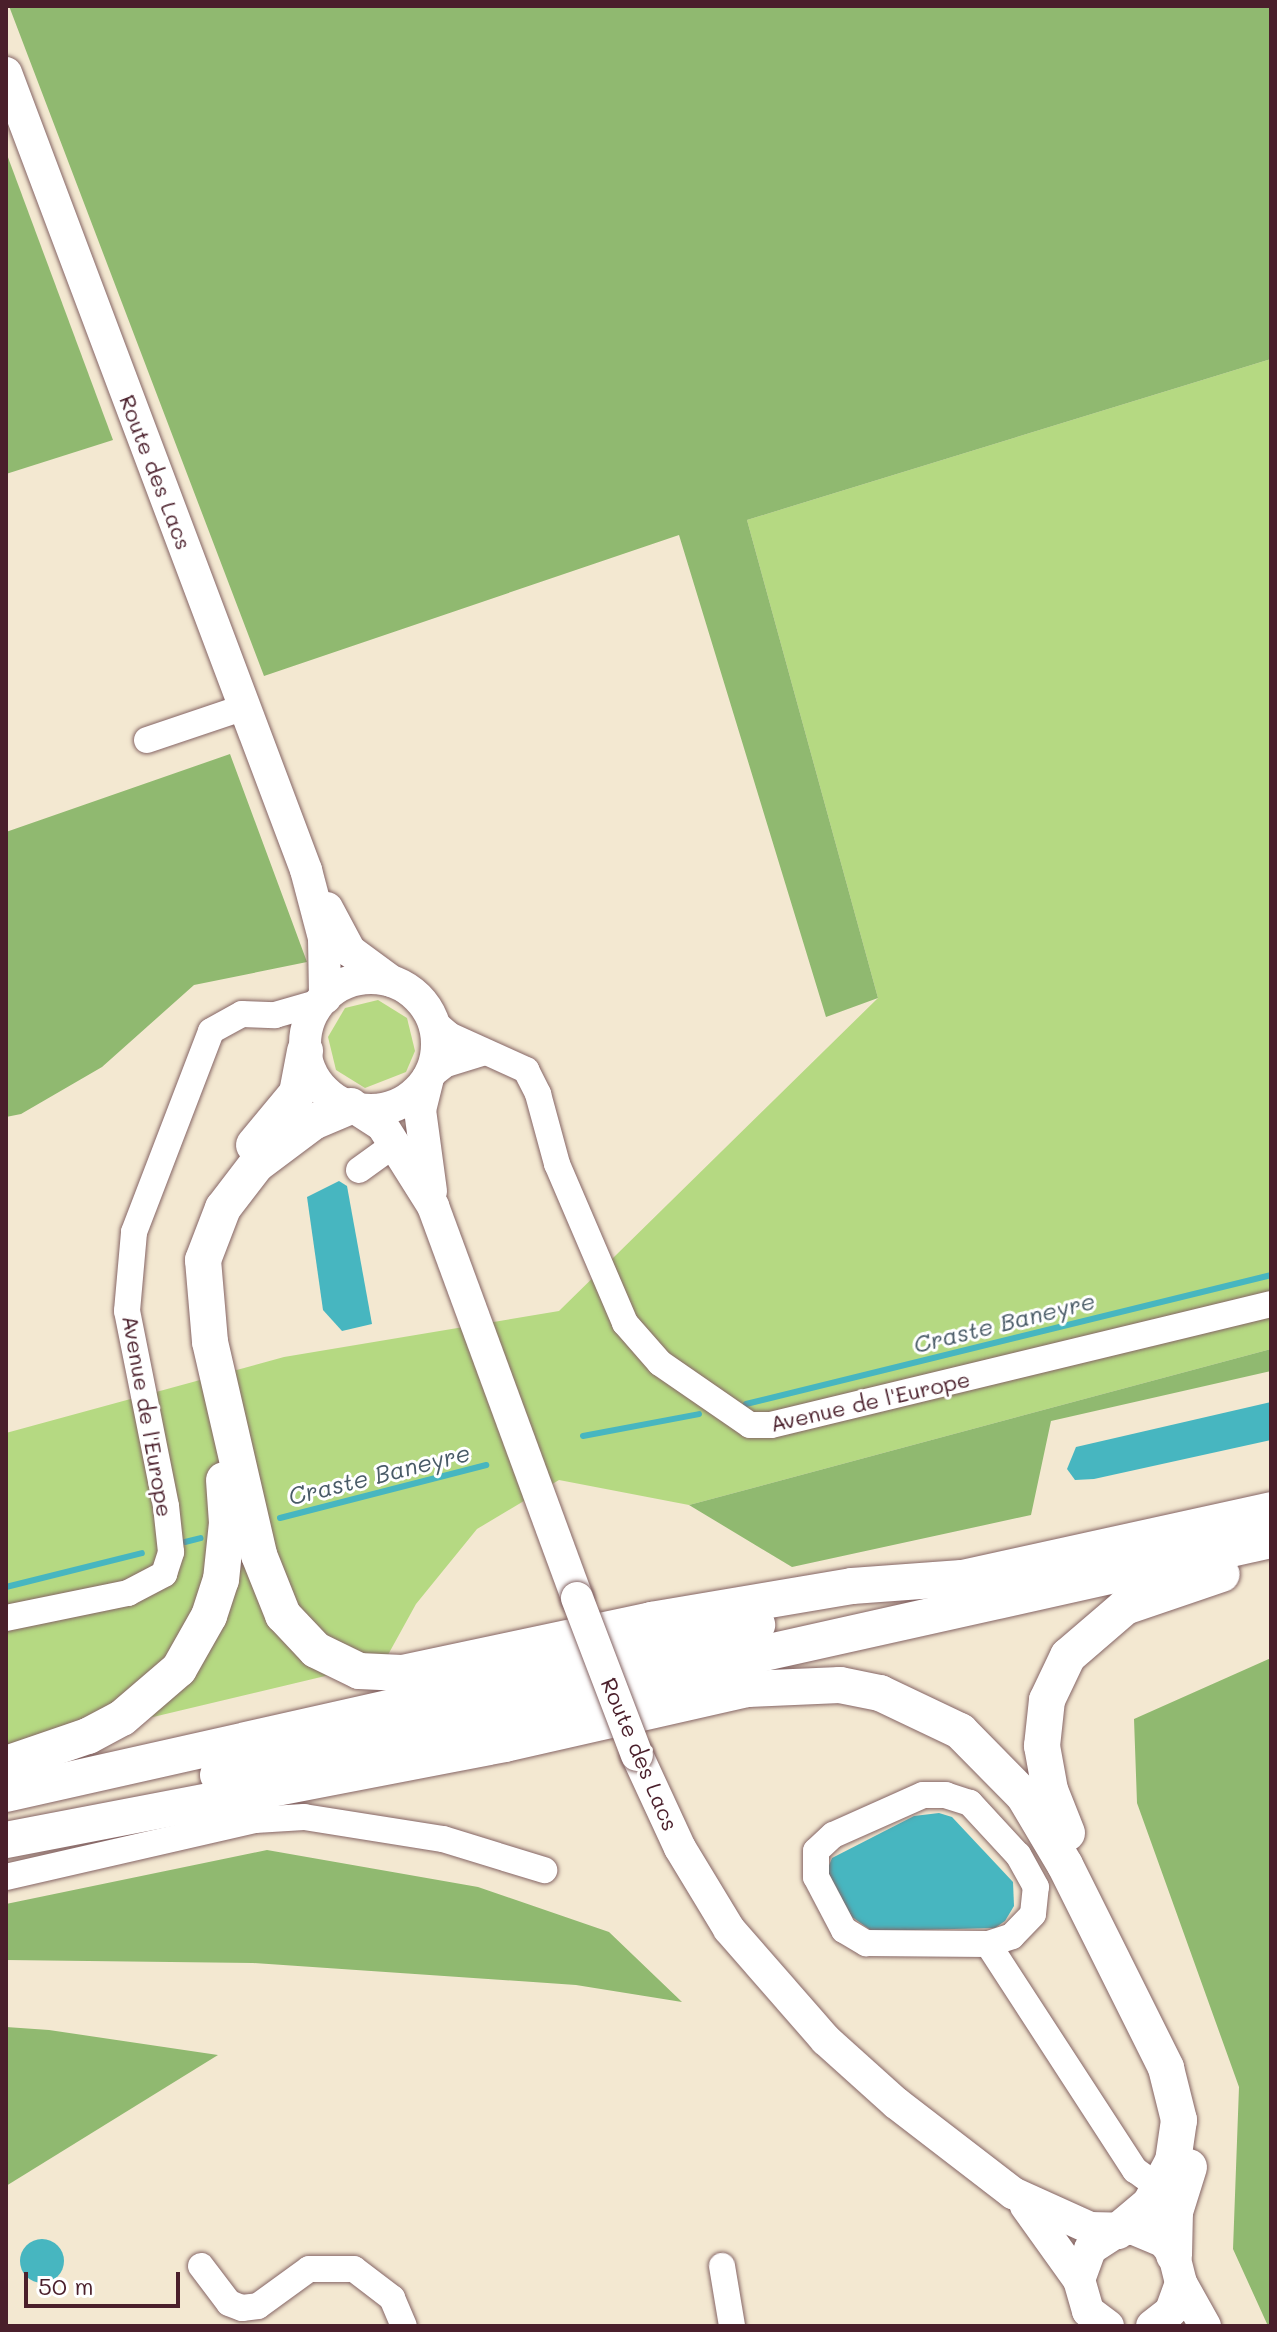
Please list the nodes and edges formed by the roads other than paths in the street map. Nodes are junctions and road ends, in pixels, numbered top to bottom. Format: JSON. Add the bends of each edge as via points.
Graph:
{"nodes":[{"id":1,"x":6,"y":73,"type":"edge"},
{"id":2,"x":245,"y":707,"type":"junction"},
{"id":3,"x":147,"y":740,"type":"dead end"},
{"id":4,"x":306,"y":870,"type":"junction"},
{"id":5,"x":391,"y":981,"type":"junction"},
{"id":6,"x":322,"y":1000,"type":"junction"},
{"id":7,"x":275,"y":1015,"type":"junction"},
{"id":8,"x":432,"y":1020,"type":"junction"},
{"id":9,"x":305,"y":1048,"type":"junction"},
{"id":10,"x":483,"y":1053,"type":"junction"},
{"id":11,"x":428,"y":1078,"type":"junction"},
{"id":12,"x":354,"y":1108,"type":"junction"},
{"id":13,"x":395,"y":1144,"type":"junction"},
{"id":14,"x":359,"y":1170,"type":"dead end"},
{"id":15,"x":433,"y":1206,"type":"junction"},
{"id":16,"x":1271,"y":1304,"type":"edge"},
{"id":17,"x":1271,"y":1510,"type":"edge"},
{"id":18,"x":1271,"y":1540,"type":"edge"},
{"id":19,"x":1271,"y":1561,"type":"edge"},
{"id":20,"x":957,"y":1594,"type":"junction"},
{"id":21,"x":6,"y":1618,"type":"edge"},
{"id":22,"x":6,"y":1764,"type":"edge"},
{"id":23,"x":6,"y":1794,"type":"edge"},
{"id":24,"x":6,"y":1823,"type":"edge"},
{"id":25,"x":6,"y":1840,"type":"edge"},
{"id":26,"x":544,"y":1870,"type":"dead end"},
{"id":27,"x":6,"y":1877,"type":"edge"},
{"id":28,"x":988,"y":1944,"type":"junction"},
{"id":29,"x":1161,"y":2189,"type":"junction"},
{"id":30,"x":1013,"y":2193,"type":"junction"},
{"id":31,"x":1118,"y":2231,"type":"junction"},
{"id":32,"x":201,"y":2266,"type":"dead end"},
{"id":33,"x":722,"y":2266,"type":"dead end"},
{"id":34,"x":1178,"y":2269,"type":"junction"},
{"id":35,"x":1079,"y":2280,"type":"junction"},
{"id":36,"x":404,"y":2326,"type":"edge"},
{"id":37,"x":732,"y":2326,"type":"edge"},
{"id":38,"x":1108,"y":2326,"type":"edge"},
{"id":39,"x":1152,"y":2326,"type":"edge"},
{"id":40,"x":1205,"y":2326,"type":"edge"}],
"edges":[{"from":1,"to":2,"type":"main road","name":"Route des Lacs"},
{"from":2,"to":3,"type":"street"},
{"from":2,"to":4,"type":"main road","name":"Route des Lacs"},
{"from":4,"to":5,"type":"main road","name":"Route des Lacs","via":[[350,951]]},
{"from":4,"to":6,"type":"main road","name":"Route des Lacs","via":[[324,938]]},
{"from":5,"to":6,"type":"main road","via":[[352,981]]},
{"from":5,"to":8,"type":"main road","via":[[423,1003]]},
{"from":6,"to":7,"type":"street","name":"Avenue de l'Europe"},
{"from":6,"to":9,"type":"main road","via":[[310,1017]]},
{"from":7,"to":9,"type":"street"},
{"from":7,"to":21,"type":"street","name":"Avenue de l'Europe","via":[[242,1014],[211,1031],[134,1232],[129,1322],[164,1492],[169,1563],[142,1589]]},
{"from":8,"to":10,"type":"street","name":"Avenue de l'Europe"},
{"from":8,"to":11,"type":"main road","via":[[435,1059]]},
{"from":9,"to":12,"type":"main road","via":[[322,1088]]},
{"from":9,"to":22,"type":"highway","via":[[297,1093],[224,1178],[189,1249],[187,1298],[226,1492],[225,1554],[209,1616],[179,1669],[122,1718],[88,1736]]},
{"from":10,"to":11,"type":"street","via":[[446,1064]]},
{"from":10,"to":16,"type":"street","name":"Avenue de l'Europe","via":[[515,1062],[530,1077],[557,1164],[634,1336],[660,1363],[750,1425],[799,1418]]},
{"from":11,"to":12,"type":"main road","via":[[398,1104]]},
{"from":11,"to":15,"type":"main road","name":"Route des Lacs","via":[[420,1110]]},
{"from":12,"to":13,"type":"main road","name":"Route des Lacs","via":[[382,1125]]},
{"from":12,"to":20,"type":"highway","via":[[313,1122],[256,1165],[223,1208],[203,1260],[202,1296],[210,1342],[259,1555],[283,1615],[316,1650],[359,1671],[402,1673],[651,1620],[852,1586]]},
{"from":13,"to":14,"type":"street"},
{"from":13,"to":15,"type":"main road","name":"Route des Lacs"},
{"from":15,"to":30,"type":"main road","name":"Route des Lacs","bridge":true,"via":[[637,1755],[693,1873],[769,1981],[896,2103]]},
{"from":17,"to":20,"type":"highway"},
{"from":18,"to":20,"type":"highway"},
{"from":19,"to":34,"type":"highway","via":[[1156,1594],[1103,1621],[1068,1656],[1043,1720],[1045,1770],[1057,1812],[1191,2086],[1195,2138],[1175,2212]]},
{"from":20,"to":23,"type":"highway"},
{"from":20,"to":24,"type":"highway"},
{"from":25,"to":29,"type":"highway","via":[[505,1744],[748,1689],[840,1685],[880,1693],[960,1731],[997,1763],[1040,1819],[1170,2080],[1178,2139]]},
{"from":26,"to":27,"type":"street","via":[[443,1839],[304,1817],[255,1820]]},
{"from":28,"to":28,"type":"street","via":[[866,1943],[844,1930],[816,1877],[816,1851],[833,1835],[923,1795],[970,1803],[1018,1855],[1036,1887],[1033,1914],[1012,1936]]},
{"from":28,"to":29,"type":"street","via":[[1135,2170]]},
{"from":29,"to":31,"type":"highway"},
{"from":30,"to":31,"type":"main road","name":"Route des Lacs","via":[[1074,2223]]},
{"from":30,"to":35,"type":"main road","name":"Route des Lacs","via":[[1043,2225]]},
{"from":31,"to":34,"type":"main road","name":"Route des Lacs","via":[[1150,2233]]},
{"from":31,"to":35,"type":"main road","via":[[1090,2249]]},
{"from":32,"to":36,"type":"street","via":[[229,2303],[242,2308],[258,2306],[309,2269],[354,2269],[392,2298]]},
{"from":33,"to":37,"type":"street"},
{"from":34,"to":39,"type":"main road","via":[[1171,2311]]},
{"from":34,"to":40,"type":"main road","name":"Route des Lacs"},
{"from":35,"to":38,"type":"main road","name":"Route des Lacs","via":[[1088,2311]]}]}
